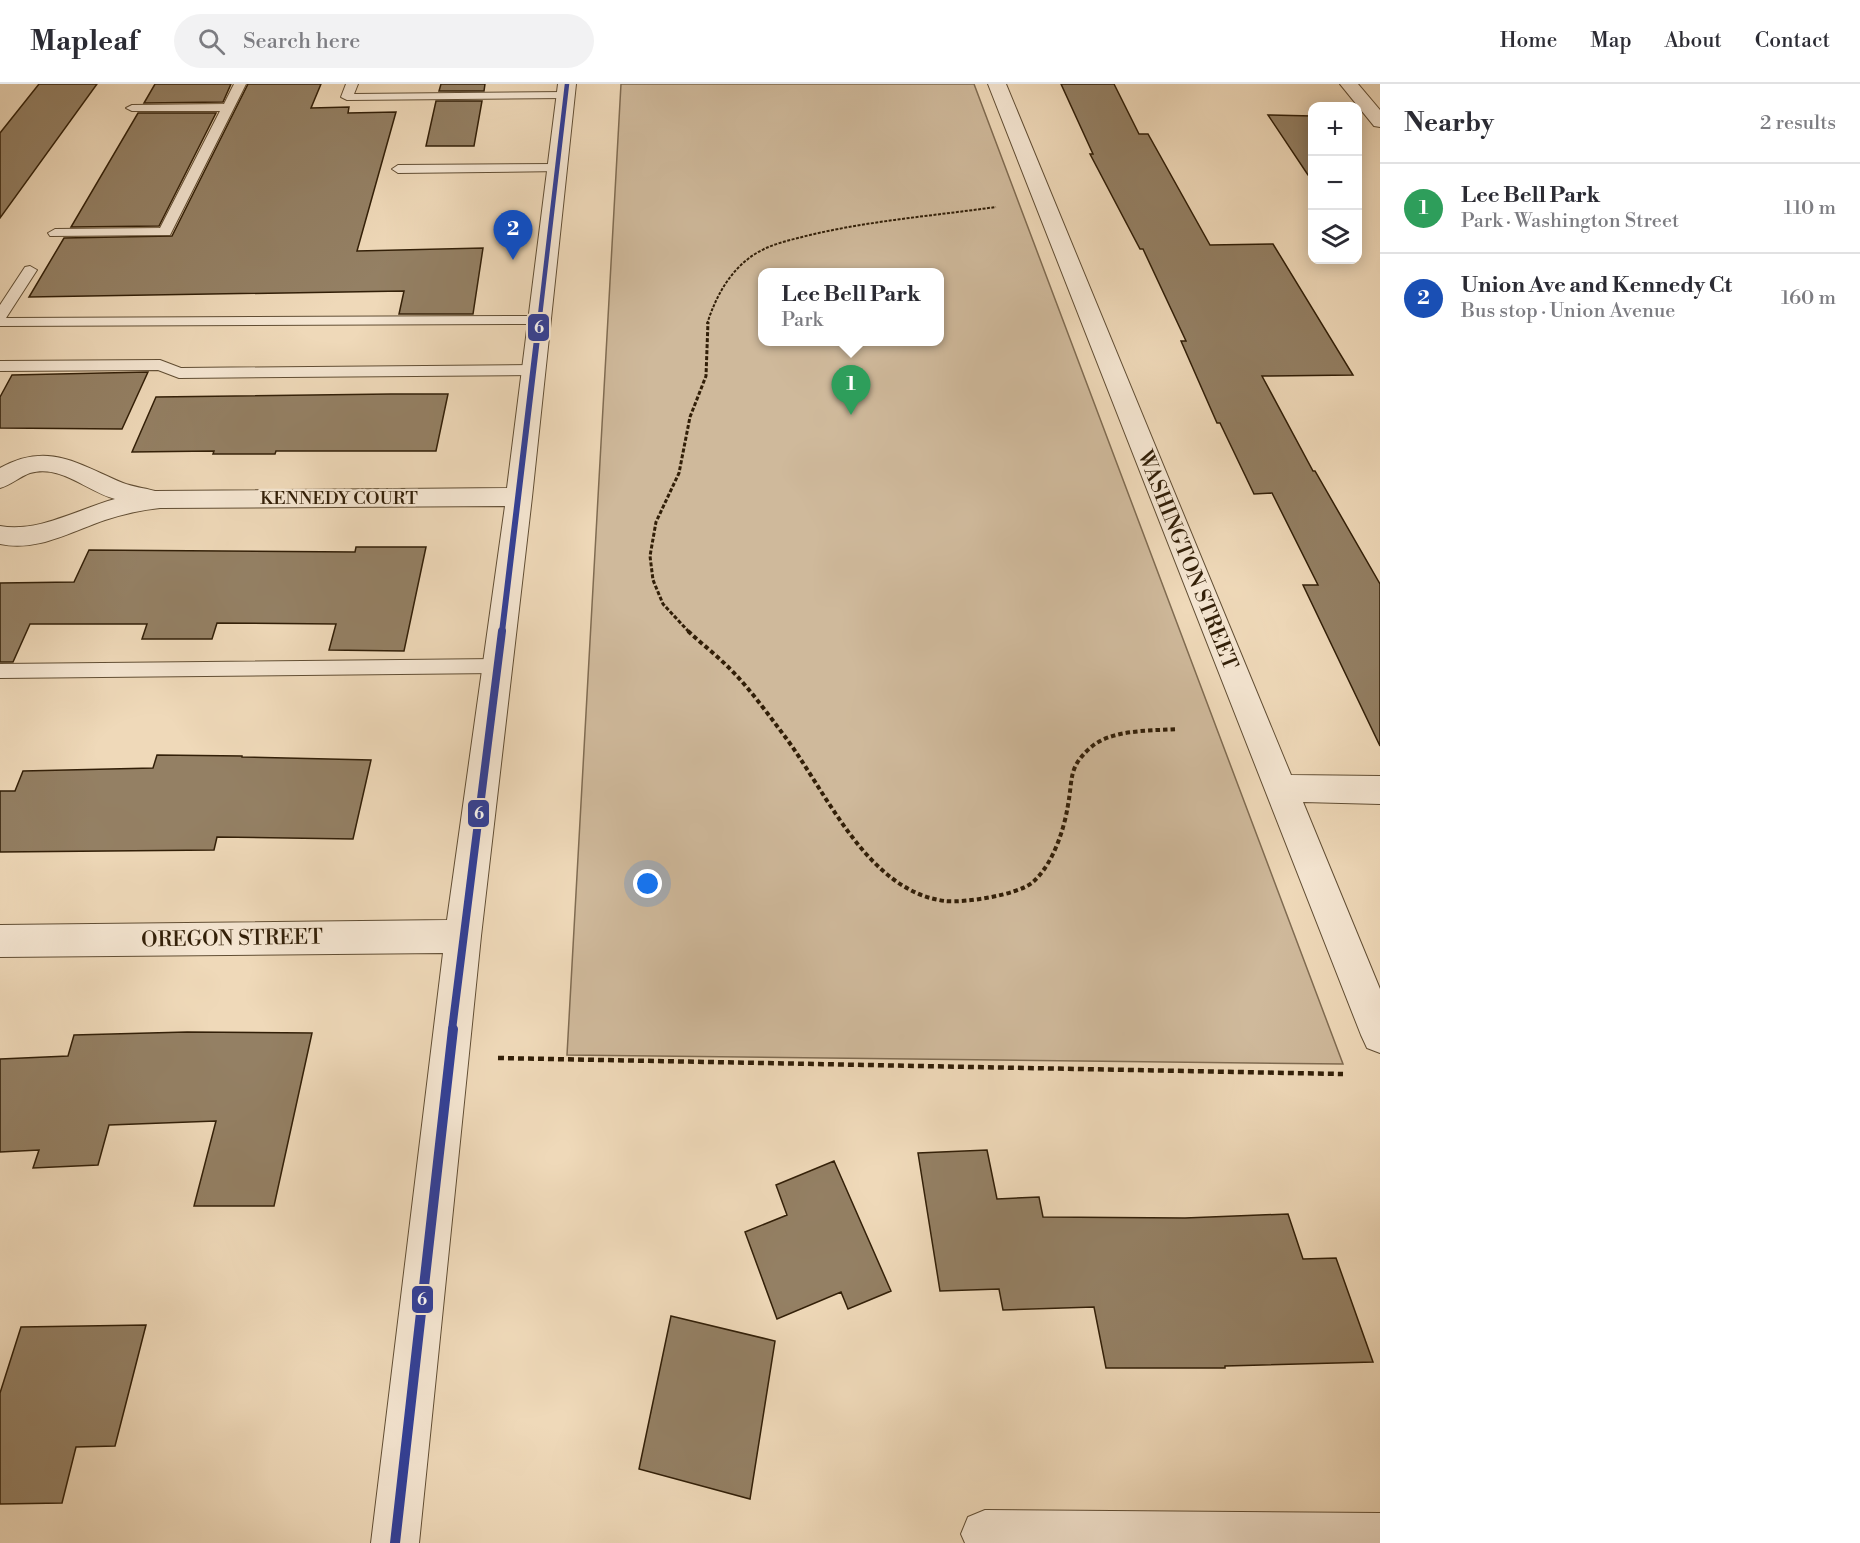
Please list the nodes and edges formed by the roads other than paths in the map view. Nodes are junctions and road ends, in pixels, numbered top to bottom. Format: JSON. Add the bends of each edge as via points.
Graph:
{"nodes":[{"id":1,"x":240,"y":84,"type":"edge"},
{"id":2,"x":352,"y":84,"type":"edge"},
{"id":3,"x":997,"y":84,"type":"edge"},
{"id":4,"x":1349,"y":84,"type":"edge"},
{"id":5,"x":567,"y":88,"type":"edge"},
{"id":6,"x":520,"y":89,"type":"edge"},
{"id":7,"x":228,"y":107,"type":"junction"},
{"id":8,"x":132,"y":108,"type":"dead end"},
{"id":9,"x":1380,"y":122,"type":"edge"},
{"id":10,"x":558,"y":168,"type":"junction"},
{"id":11,"x":398,"y":169,"type":"dead end"},
{"id":12,"x":55,"y":233,"type":"dead end"},
{"id":13,"x":30,"y":270,"type":"dead end"},
{"id":14,"x":0,"y":316,"type":"edge"},
{"id":15,"x":540,"y":320,"type":"junction"},
{"id":16,"x":0,"y":322,"type":"edge"},
{"id":17,"x":0,"y":366,"type":"edge"},
{"id":18,"x":534,"y":370,"type":"junction"},
{"id":19,"x":0,"y":479,"type":"edge"},
{"id":20,"x":519,"y":497,"type":"junction"},
{"id":21,"x":160,"y":499,"type":"junction"},
{"id":22,"x":0,"y":535,"type":"edge"},
{"id":23,"x":497,"y":666,"type":"junction"},
{"id":24,"x":0,"y":671,"type":"edge"},
{"id":25,"x":1279,"y":788,"type":"junction"},
{"id":26,"x":1380,"y":790,"type":"edge"},
{"id":27,"x":463,"y":936,"type":"junction"},
{"id":28,"x":0,"y":941,"type":"edge"},
{"id":29,"x":1380,"y":1035,"type":"edge"},
{"id":30,"x":985,"y":1534,"type":"dead end"},
{"id":31,"x":1380,"y":1537,"type":"edge"},
{"id":32,"x":395,"y":1543,"type":"edge"}],
"edges":[{"from":1,"to":7,"type":"lane"},
{"from":2,"to":6,"type":"lane","via":[[347,97]]},
{"from":3,"to":25,"type":"street","name":"WASHINGTON STREET"},
{"from":4,"to":9,"type":"street"},
{"from":5,"to":6,"type":"lane"},
{"from":5,"to":10,"type":"street"},
{"from":7,"to":8,"type":"lane"},
{"from":7,"to":12,"type":"lane","via":[[165,232]]},
{"from":10,"to":11,"type":"lane"},
{"from":10,"to":15,"type":"street"},
{"from":13,"to":14,"type":"lane"},
{"from":15,"to":16,"type":"lane"},
{"from":15,"to":18,"type":"street"},
{"from":17,"to":18,"type":"lane","via":[[160,365],[179,374]]},
{"from":18,"to":20,"type":"street"},
{"from":19,"to":21,"type":"street","name":"KENNEDY COURT","via":[[23,466],[45,463],[69,467],[118,491]]},
{"from":20,"to":21,"type":"street","name":"KENNEDY COURT"},
{"from":20,"to":23,"type":"street"},
{"from":21,"to":22,"type":"street","name":"KENNEDY COURT","via":[[130,503],[35,536]]},
{"from":23,"to":24,"type":"lane"},
{"from":23,"to":27,"type":"street"},
{"from":25,"to":26,"type":"street"},
{"from":25,"to":29,"type":"street","name":"WASHINGTON STREET"},
{"from":27,"to":28,"type":"street","name":"OREGON STREET"},
{"from":27,"to":32,"type":"street"},
{"from":30,"to":31,"type":"street"}]}
